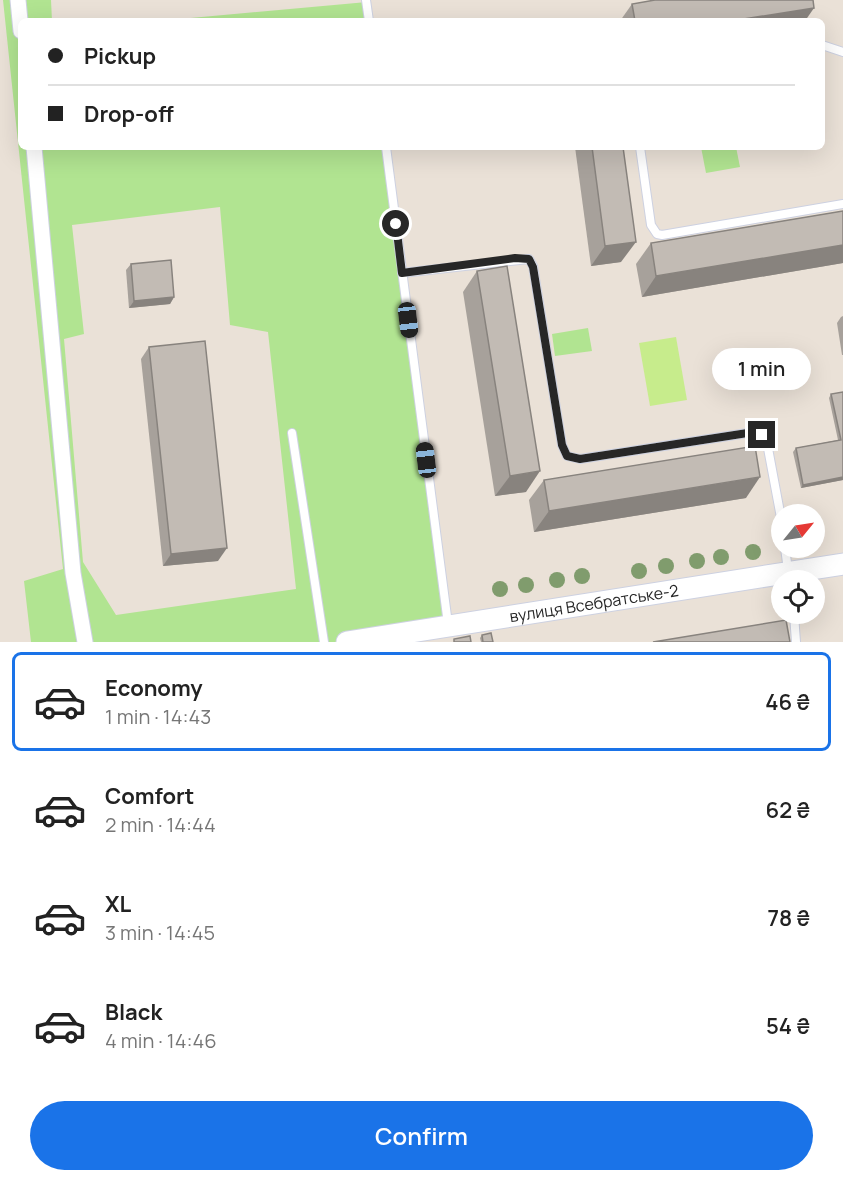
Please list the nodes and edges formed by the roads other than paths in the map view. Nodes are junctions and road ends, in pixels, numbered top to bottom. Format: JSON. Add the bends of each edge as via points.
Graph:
{"nodes":[{"id":1,"x":18,"y":0,"type":"edge"},
{"id":2,"x":366,"y":0,"type":"edge"},
{"id":3,"x":20,"y":18,"type":"edge"},
{"id":4,"x":369,"y":18,"type":"edge"},
{"id":5,"x":825,"y":46,"type":"edge"},
{"id":6,"x":843,"y":52,"type":"edge"},
{"id":7,"x":34,"y":150,"type":"edge"},
{"id":8,"x":387,"y":150,"type":"edge"},
{"id":9,"x":640,"y":150,"type":"edge"},
{"id":10,"x":843,"y":204,"type":"edge"},
{"id":11,"x":402,"y":273,"type":"junction"},
{"id":12,"x":292,"y":433,"type":"dead end"},
{"id":13,"x":778,"y":504,"type":"edge"},
{"id":14,"x":843,"y":564,"type":"edge"},
{"id":15,"x":816,"y":570,"type":"edge"},
{"id":16,"x":771,"y":579,"type":"edge"},
{"id":17,"x":795,"y":624,"type":"edge"},
{"id":18,"x":448,"y":626,"type":"junction"},
{"id":19,"x":404,"y":637,"type":"edge"},
{"id":20,"x":86,"y":642,"type":"edge"},
{"id":21,"x":324,"y":642,"type":"edge"},
{"id":22,"x":347,"y":642,"type":"edge"},
{"id":23,"x":796,"y":642,"type":"edge"}],
"edges":[{"from":1,"to":3,"type":"street"},
{"from":2,"to":4,"type":"lane"},
{"from":5,"to":6,"type":"lane"},
{"from":7,"to":20,"type":"street","via":[[73,573]]},
{"from":8,"to":11,"type":"lane"},
{"from":9,"to":10,"type":"lane","via":[[651,225],[662,236]]},
{"from":11,"to":13,"type":"lane","via":[[529,259],[567,456],[580,459],[754,432],[767,443]]},
{"from":11,"to":18,"type":"lane"},
{"from":12,"to":21,"type":"lane"},
{"from":14,"to":15,"type":"street","name":"вулиця Всебратське-2"},
{"from":16,"to":18,"type":"street","name":"вулиця Всебратське-2"},
{"from":17,"to":23,"type":"lane"},
{"from":18,"to":19,"type":"street","name":"вулиця Всебратське-2"},
{"from":19,"to":22,"type":"street","name":"вулиця Всебратське-2"}]}
